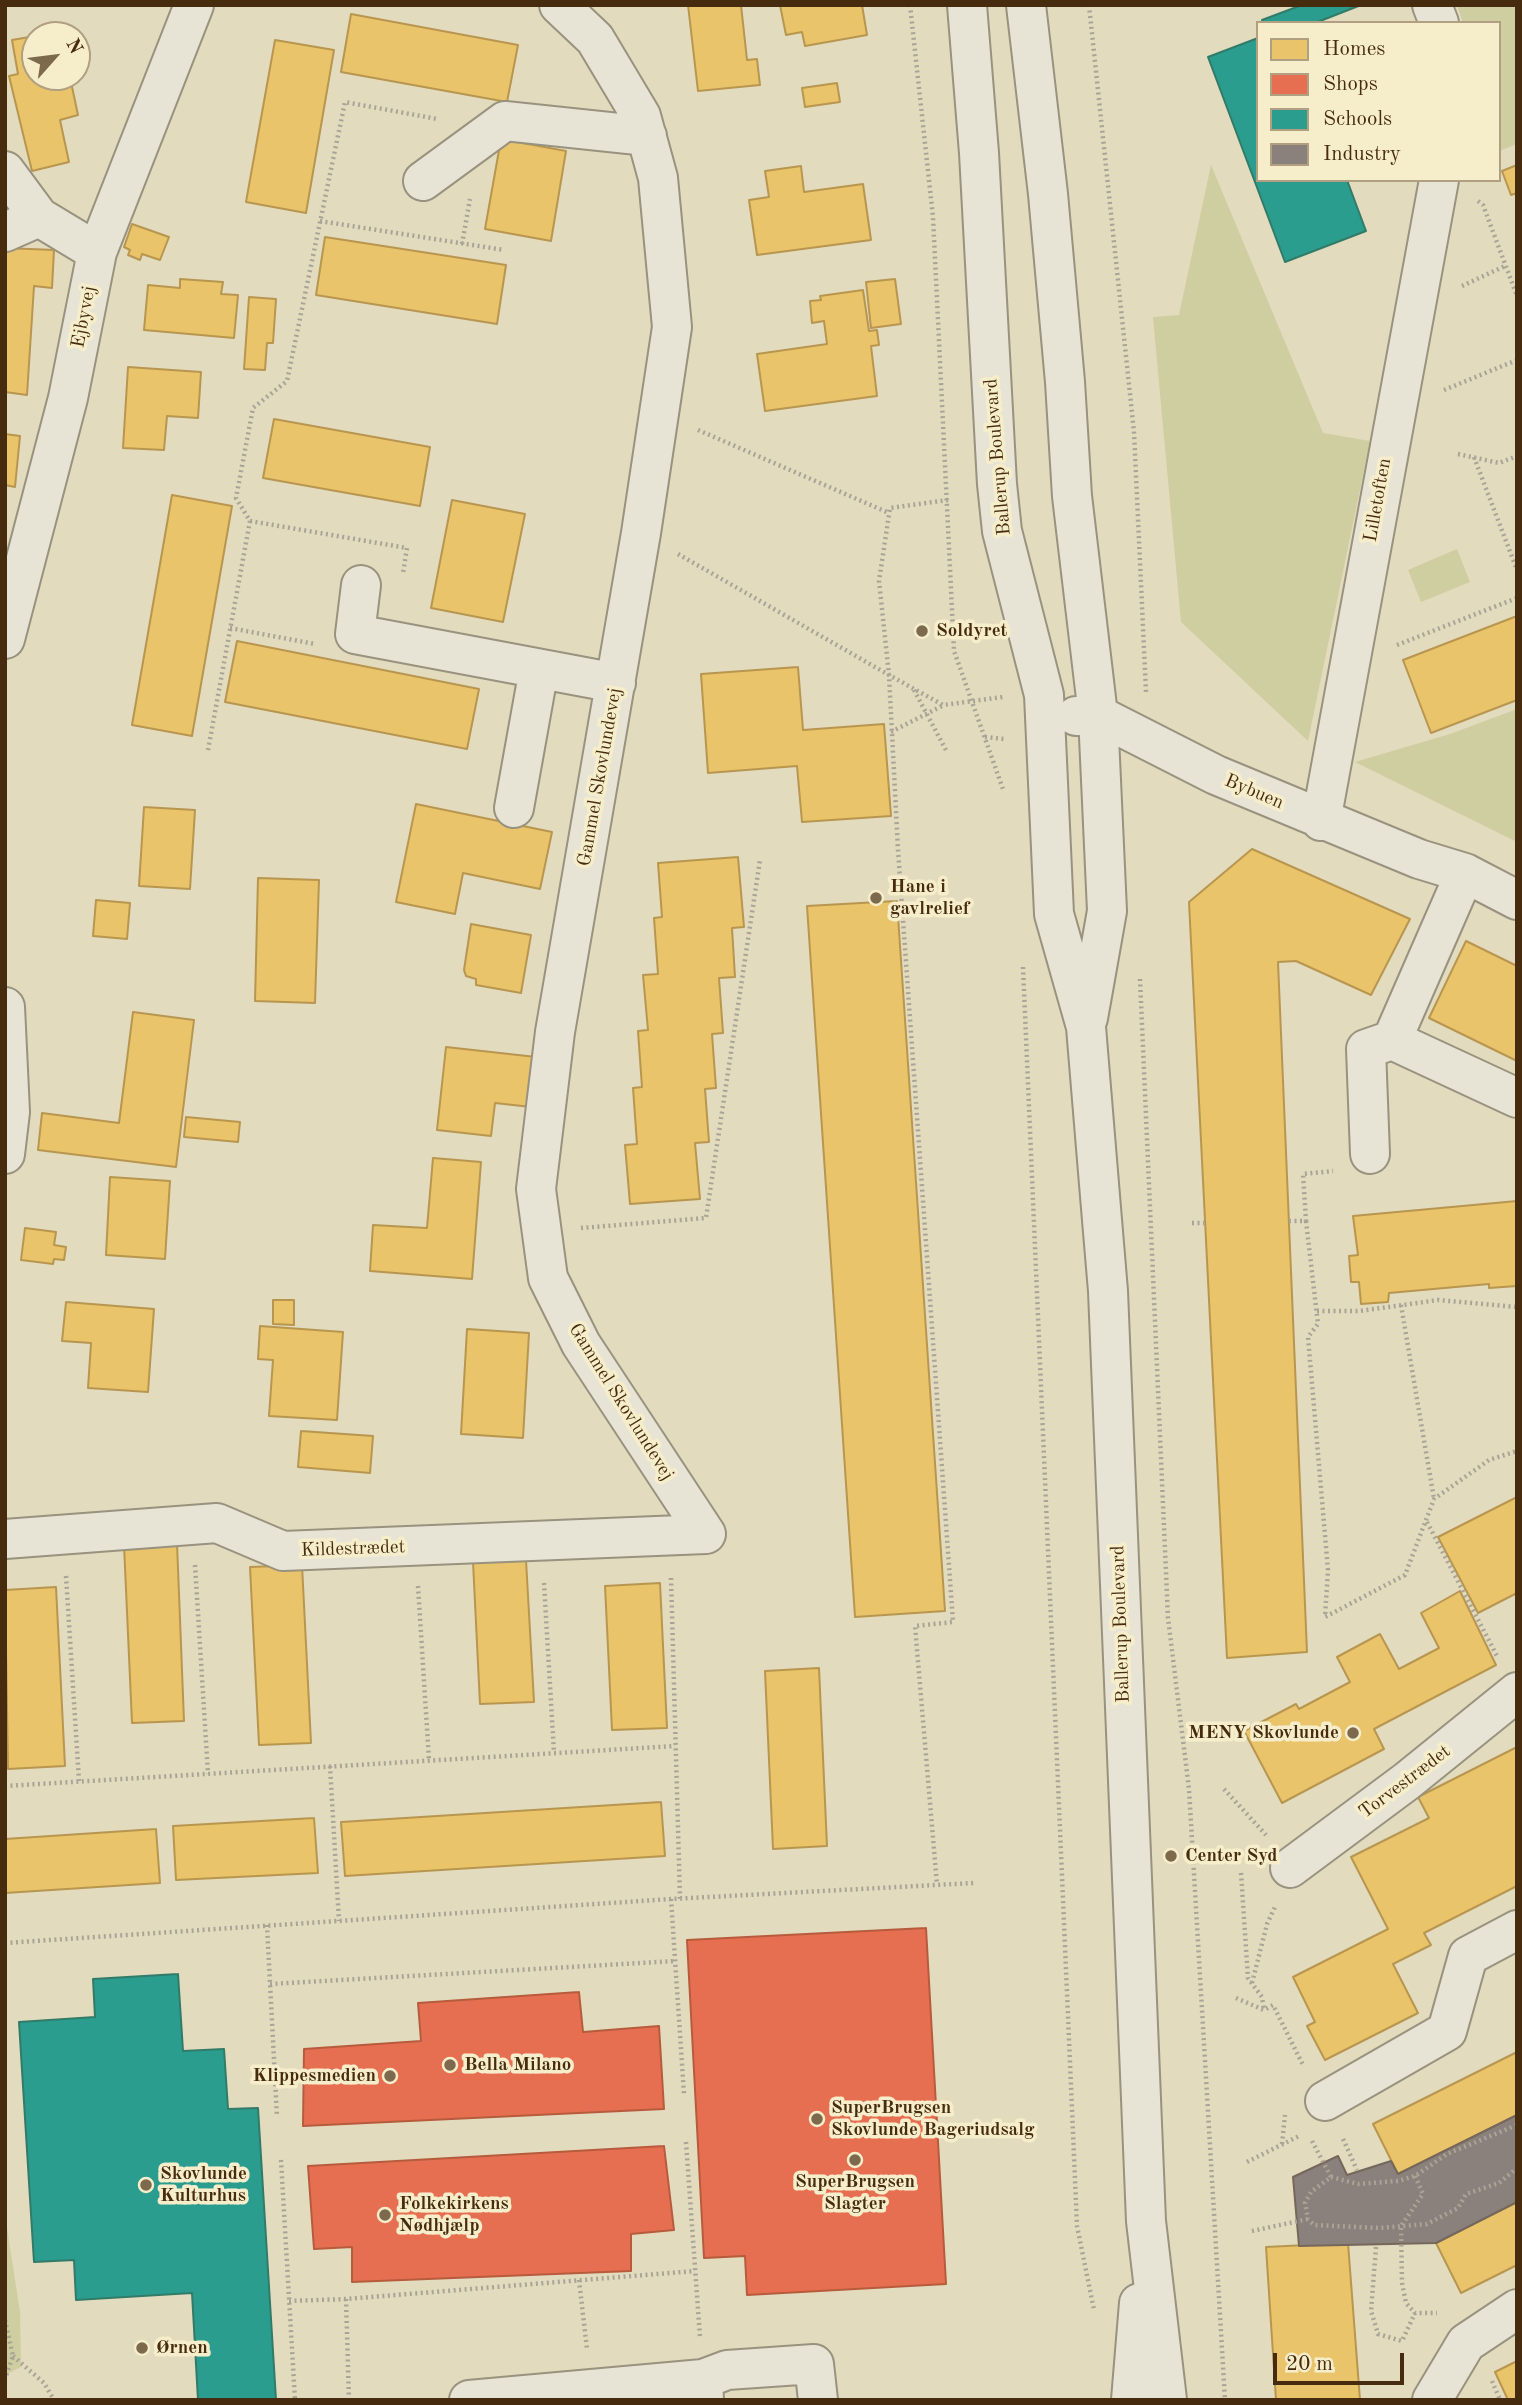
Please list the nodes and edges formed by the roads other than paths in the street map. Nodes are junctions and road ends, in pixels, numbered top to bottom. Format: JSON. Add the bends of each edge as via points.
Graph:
{"nodes":[{"id":1,"x":194,"y":5,"type":"edge"},
{"id":2,"x":559,"y":5,"type":"edge"},
{"id":3,"x":967,"y":5,"type":"edge"},
{"id":4,"x":1026,"y":5,"type":"edge"},
{"id":5,"x":647,"y":136,"type":"junction"},
{"id":6,"x":5,"y":171,"type":"edge"},
{"id":7,"x":424,"y":181,"type":"dead end"},
{"id":8,"x":1456,"y":188,"type":"edge"},
{"id":9,"x":22,"y":224,"type":"edge"},
{"id":10,"x":97,"y":252,"type":"junction"},
{"id":11,"x":361,"y":585,"type":"dead end"},
{"id":12,"x":5,"y":639,"type":"edge"},
{"id":13,"x":539,"y":669,"type":"junction"},
{"id":14,"x":616,"y":683,"type":"junction"},
{"id":15,"x":1098,"y":715,"type":"junction"},
{"id":16,"x":1045,"y":718,"type":"junction"},
{"id":17,"x":514,"y":808,"type":"dead end"},
{"id":18,"x":1321,"y":821,"type":"junction"},
{"id":19,"x":1465,"y":873,"type":"junction"},
{"id":20,"x":1517,"y":900,"type":"edge"},
{"id":21,"x":5,"y":1007,"type":"edge"},
{"id":22,"x":1086,"y":1027,"type":"junction"},
{"id":23,"x":1392,"y":1040,"type":"junction"},
{"id":24,"x":1517,"y":1098,"type":"edge"},
{"id":25,"x":5,"y":1154,"type":"edge"},
{"id":26,"x":1370,"y":1154,"type":"road end"},
{"id":27,"x":688,"y":1535,"type":"joint"},
{"id":28,"x":5,"y":1539,"type":"edge"},
{"id":29,"x":1516,"y":1693,"type":"edge"},
{"id":30,"x":1290,"y":1868,"type":"road end"},
{"id":31,"x":1517,"y":1930,"type":"edge"},
{"id":32,"x":1325,"y":2101,"type":"road end"},
{"id":33,"x":1146,"y":2221,"type":"junction"},
{"id":34,"x":1517,"y":2309,"type":"edge"},
{"id":35,"x":704,"y":2389,"type":"edge"},
{"id":36,"x":469,"y":2400,"type":"edge"},
{"id":37,"x":818,"y":2400,"type":"edge"},
{"id":38,"x":1131,"y":2400,"type":"edge"},
{"id":39,"x":1167,"y":2400,"type":"edge"},
{"id":40,"x":1432,"y":2400,"type":"edge"}],
"edges":[{"from":1,"to":10,"type":"street","name":"Ejbyvej"},
{"from":2,"to":5,"type":"street","name":"Gammel Skovlundevej","via":[[595,39],[641,116]]},
{"from":3,"to":16,"type":"street","name":"Ballerup Boulevard","via":[[1002,531],[1039,666]]},
{"from":4,"to":15,"type":"street","name":"Ballerup Boulevard","via":[[1051,221],[1072,496]]},
{"from":5,"to":7,"type":"street","via":[[505,121]]},
{"from":5,"to":14,"type":"street","name":"Gammel Skovlundevej","via":[[658,178],[672,327]]},
{"from":6,"to":9,"type":"street"},
{"from":8,"to":18,"type":"street","name":"Lilletoften","via":[[1348,664]]},
{"from":9,"to":10,"type":"street"},
{"from":10,"to":12,"type":"street","name":"Ejbyvej","via":[[68,398]]},
{"from":11,"to":13,"type":"street","via":[[355,634]]},
{"from":13,"to":14,"type":"street"},
{"from":13,"to":17,"type":"street"},
{"from":14,"to":27,"type":"street","name":"Gammel Skovlundevej","via":[[555,1032],[536,1189],[548,1278]]},
{"from":15,"to":16,"type":"street"},
{"from":15,"to":18,"type":"street","name":"Bybuen","via":[[1167,753]]},
{"from":15,"to":22,"type":"street","name":"Ballerup Boulevard","via":[[1107,911]]},
{"from":16,"to":22,"type":"street","name":"Ballerup Boulevard","via":[[1054,914]]},
{"from":18,"to":19,"type":"street","name":"Bybuen"},
{"from":19,"to":20,"type":"street","name":"Bybuen"},
{"from":19,"to":23,"type":"street"},
{"from":21,"to":25,"type":"street","via":[[10,1112]]},
{"from":22,"to":33,"type":"street","name":"Ballerup Boulevard","via":[[1108,1291]]},
{"from":23,"to":24,"type":"street"},
{"from":23,"to":26,"type":"street","via":[[1366,1049]]},
{"from":27,"to":28,"type":"street","name":"Kildestrædet","via":[[283,1551],[217,1523]]},
{"from":29,"to":30,"type":"street","name":"Torvestrædet"},
{"from":31,"to":32,"type":"street","via":[[1468,1956],[1447,2031]]},
{"from":33,"to":38,"type":"street","name":"Ballerup Boulevard"},
{"from":33,"to":39,"type":"street","name":"Ballerup Boulevard"},
{"from":34,"to":40,"type":"street","via":[[1466,2343]]},
{"from":35,"to":36,"type":"street","via":[[592,2389]]},
{"from":35,"to":37,"type":"street","via":[[727,2370],[814,2364]]}]}
